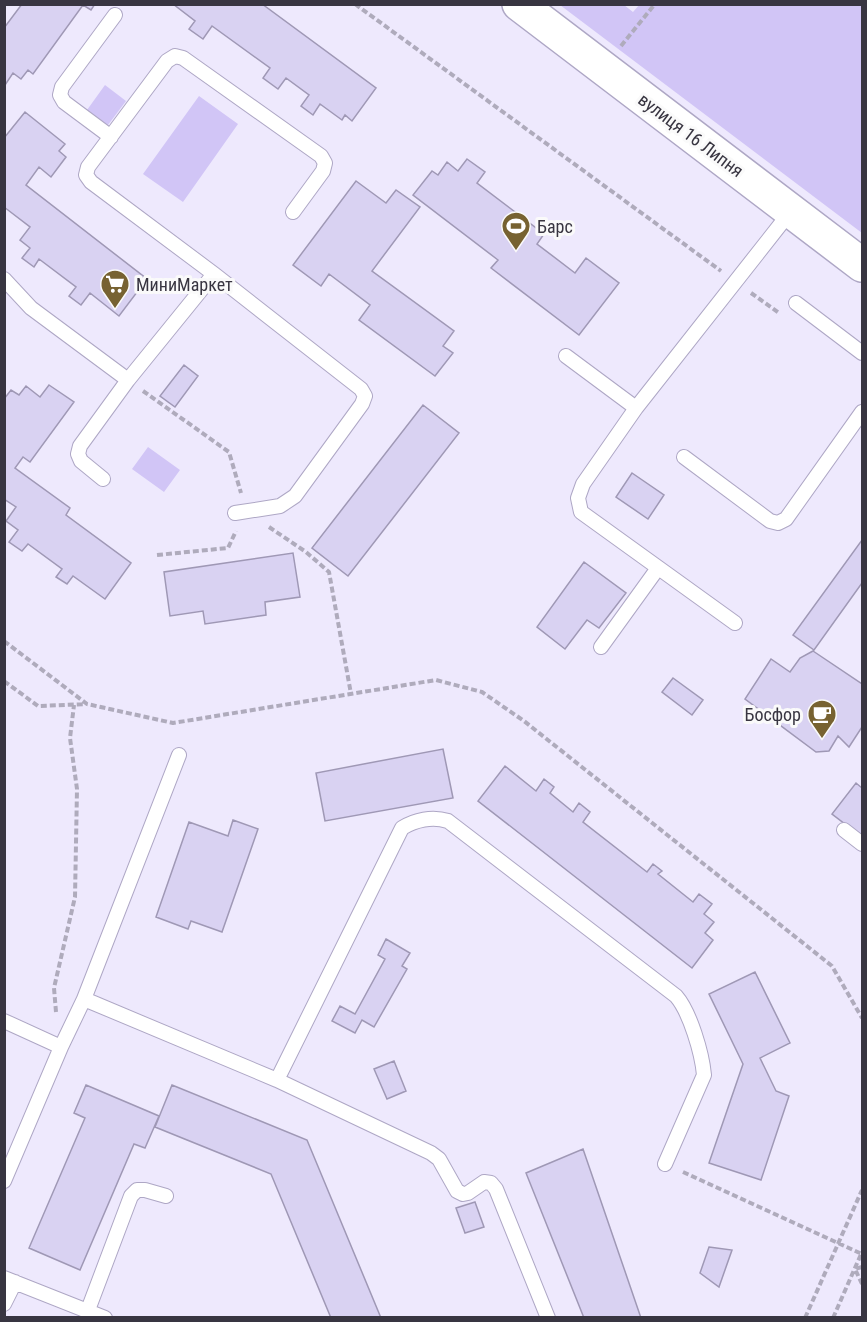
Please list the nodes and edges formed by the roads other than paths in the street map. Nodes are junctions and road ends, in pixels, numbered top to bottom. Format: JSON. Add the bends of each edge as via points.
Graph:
{"nodes":[{"id":1,"x":519,"y":4,"type":"edge"},
{"id":2,"x":115,"y":15,"type":"dead end"},
{"id":3,"x":111,"y":136,"type":"junction"},
{"id":4,"x":791,"y":211,"type":"junction"},
{"id":5,"x":292,"y":212,"type":"dead end"},
{"id":6,"x":862,"y":265,"type":"edge"},
{"id":7,"x":214,"y":274,"type":"junction"},
{"id":8,"x":4,"y":279,"type":"edge"},
{"id":9,"x":796,"y":303,"type":"dead end"},
{"id":10,"x":862,"y":353,"type":"edge"},
{"id":11,"x":566,"y":356,"type":"dead end"},
{"id":12,"x":128,"y":380,"type":"junction"},
{"id":13,"x":636,"y":408,"type":"junction"},
{"id":14,"x":862,"y":412,"type":"edge"},
{"id":15,"x":684,"y":458,"type":"dead end"},
{"id":16,"x":103,"y":479,"type":"dead end"},
{"id":17,"x":240,"y":512,"type":"road end"},
{"id":18,"x":658,"y":568,"type":"junction"},
{"id":19,"x":735,"y":623,"type":"dead end"},
{"id":20,"x":601,"y":646,"type":"dead end"},
{"id":21,"x":179,"y":755,"type":"dead end"},
{"id":22,"x":844,"y":830,"type":"dead end"},
{"id":23,"x":862,"y":844,"type":"edge"},
{"id":24,"x":84,"y":999,"type":"junction"},
{"id":25,"x":4,"y":1021,"type":"edge"},
{"id":26,"x":61,"y":1047,"type":"junction"},
{"id":27,"x":277,"y":1080,"type":"junction"},
{"id":28,"x":665,"y":1164,"type":"road end"},
{"id":29,"x":4,"y":1181,"type":"edge"},
{"id":30,"x":166,"y":1196,"type":"dead end"},
{"id":31,"x":10,"y":1280,"type":"edge"},
{"id":32,"x":4,"y":1304,"type":"edge"},
{"id":33,"x":88,"y":1310,"type":"junction"},
{"id":34,"x":105,"y":1317,"type":"edge"},
{"id":35,"x":548,"y":1317,"type":"edge"}],
"edges":[{"from":1,"to":4,"type":"street","name":"вулиця 16 Липня"},
{"from":2,"to":3,"type":"lane","via":[[60,95]]},
{"from":3,"to":5,"type":"lane","via":[[167,61],[174,56],[183,58],[321,156],[325,163],[323,171]]},
{"from":3,"to":7,"type":"lane","via":[[88,166],[86,175],[90,182]]},
{"from":4,"to":6,"type":"street","name":"вулиця 16 Липня"},
{"from":4,"to":13,"type":"lane"},
{"from":7,"to":12,"type":"lane"},
{"from":7,"to":17,"type":"lane","via":[[365,396],[295,496],[280,506]]},
{"from":8,"to":12,"type":"lane","via":[[32,308]]},
{"from":9,"to":10,"type":"lane"},
{"from":11,"to":13,"type":"lane"},
{"from":12,"to":16,"type":"lane","via":[[80,446],[81,461]]},
{"from":13,"to":18,"type":"lane","via":[[583,484],[578,498],[581,512]]},
{"from":14,"to":15,"type":"lane","via":[[786,519],[778,523]]},
{"from":18,"to":19,"type":"lane"},
{"from":18,"to":20,"type":"lane"},
{"from":21,"to":24,"type":"lane"},
{"from":22,"to":23,"type":"lane"},
{"from":24,"to":26,"type":"lane"},
{"from":24,"to":27,"type":"lane"},
{"from":25,"to":26,"type":"lane"},
{"from":26,"to":29,"type":"lane"},
{"from":27,"to":28,"type":"lane","via":[[402,828],[411,822],[438,818],[448,821],[684,1005],[704,1075]]},
{"from":27,"to":35,"type":"lane","via":[[431,1153],[463,1194],[484,1182],[491,1183]]},
{"from":30,"to":33,"type":"lane","via":[[137,1190],[131,1196]]},
{"from":31,"to":32,"type":"lane"},
{"from":31,"to":33,"type":"lane"},
{"from":33,"to":34,"type":"lane"}]}
